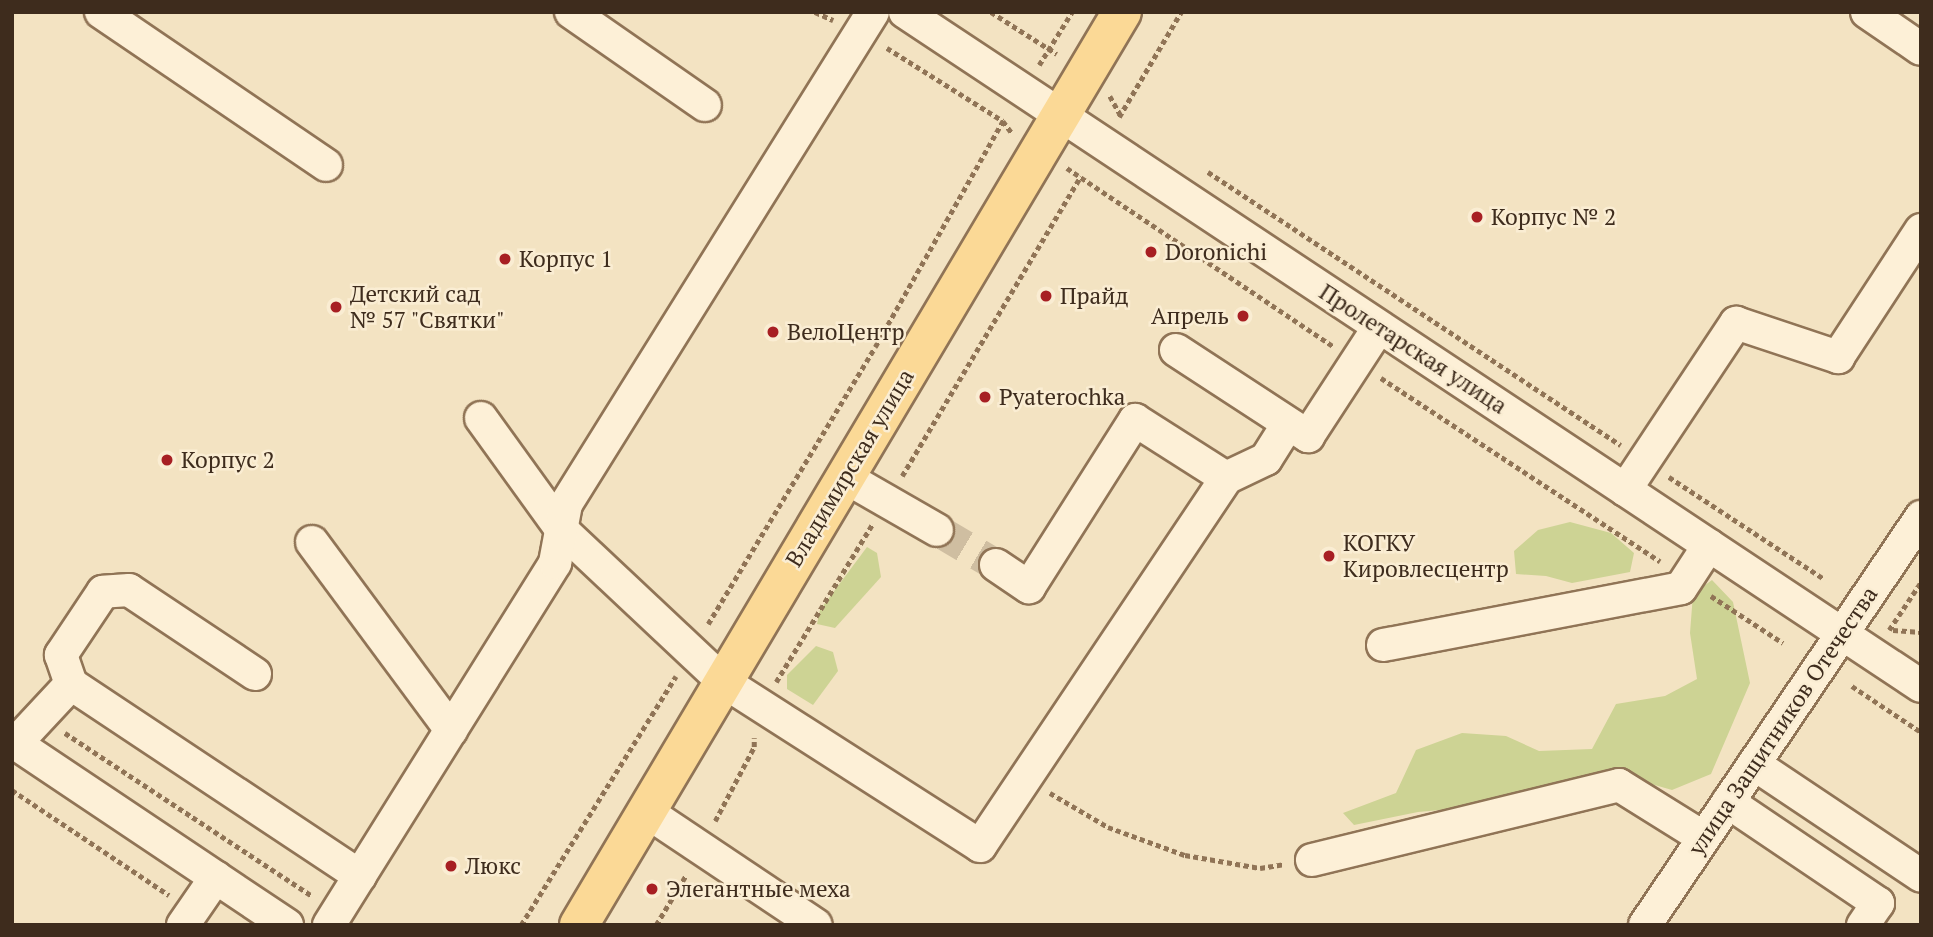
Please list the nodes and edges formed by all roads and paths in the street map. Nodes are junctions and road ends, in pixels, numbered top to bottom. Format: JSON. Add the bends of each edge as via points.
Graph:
{"nodes":[{"id":1,"x":101,"y":12,"type":"edge"},
{"id":2,"x":571,"y":12,"type":"edge"},
{"id":3,"x":815,"y":12,"type":"edge"},
{"id":4,"x":905,"y":12,"type":"edge"},
{"id":5,"x":990,"y":12,"type":"edge"},
{"id":6,"x":1072,"y":12,"type":"edge"},
{"id":7,"x":1122,"y":12,"type":"edge"},
{"id":8,"x":1181,"y":12,"type":"edge"},
{"id":9,"x":1867,"y":12,"type":"edge"},
{"id":10,"x":867,"y":22,"type":"edge"},
{"id":11,"x":1921,"y":49,"type":"edge"},
{"id":12,"x":1048,"y":51,"type":"junction"},
{"id":13,"x":1058,"y":54,"type":"dead end"},
{"id":14,"x":1035,"y":73,"type":"dead end"},
{"id":15,"x":1107,"y":90,"type":"dead end"},
{"id":16,"x":705,"y":105,"type":"dead end"},
{"id":17,"x":1120,"y":115,"type":"junction"},
{"id":18,"x":1060,"y":116,"type":"junction"},
{"id":19,"x":1003,"y":121,"type":"junction"},
{"id":20,"x":1115,"y":123,"type":"dead end"},
{"id":21,"x":1132,"y":123,"type":"dead end"},
{"id":22,"x":1012,"y":134,"type":"dead end"},
{"id":23,"x":326,"y":165,"type":"dead end"},
{"id":24,"x":1063,"y":165,"type":"dead end"},
{"id":25,"x":1202,"y":168,"type":"dead end"},
{"id":26,"x":1081,"y":176,"type":"junction"},
{"id":27,"x":1921,"y":230,"type":"edge"},
{"id":28,"x":1380,"y":327,"type":"junction"},
{"id":29,"x":1177,"y":350,"type":"dead end"},
{"id":30,"x":1357,"y":362,"type":"junction"},
{"id":31,"x":481,"y":418,"type":"dead end"},
{"id":32,"x":1289,"y":424,"type":"junction"},
{"id":33,"x":1645,"y":461,"type":"junction"},
{"id":34,"x":845,"y":477,"type":"junction"},
{"id":35,"x":1226,"y":478,"type":"junction"},
{"id":36,"x":1625,"y":490,"type":"junction"},
{"id":37,"x":887,"y":501,"type":"junction"},
{"id":38,"x":1921,"y":516,"type":"edge"},
{"id":39,"x":561,"y":529,"type":"junction"},
{"id":40,"x":937,"y":530,"type":"tunnel mouth"},
{"id":41,"x":313,"y":542,"type":"dead end"},
{"id":42,"x":1709,"y":545,"type":"junction"},
{"id":43,"x":996,"y":565,"type":"tunnel mouth"},
{"id":44,"x":1823,"y":578,"type":"dead end"},
{"id":45,"x":1686,"y":580,"type":"junction"},
{"id":46,"x":1921,"y":582,"type":"edge"},
{"id":47,"x":1921,"y":632,"type":"edge"},
{"id":48,"x":1842,"y":633,"type":"junction"},
{"id":49,"x":1783,"y":642,"type":"dead end"},
{"id":50,"x":1383,"y":645,"type":"dead end"},
{"id":51,"x":691,"y":651,"type":"junction"},
{"id":52,"x":255,"y":674,"type":"dead end"},
{"id":53,"x":724,"y":682,"type":"junction"},
{"id":54,"x":71,"y":684,"type":"junction"},
{"id":55,"x":1852,"y":686,"type":"dead end"},
{"id":56,"x":1921,"y":686,"type":"edge"},
{"id":57,"x":763,"y":707,"type":"junction"},
{"id":58,"x":41,"y":716,"type":"junction"},
{"id":59,"x":451,"y":730,"type":"junction"},
{"id":60,"x":1921,"y":732,"type":"edge"},
{"id":61,"x":14,"y":743,"type":"edge"},
{"id":62,"x":1754,"y":764,"type":"junction"},
{"id":63,"x":1026,"y":778,"type":"junction"},
{"id":64,"x":12,"y":790,"type":"edge"},
{"id":65,"x":1728,"y":802,"type":"junction"},
{"id":66,"x":646,"y":811,"type":"junction"},
{"id":67,"x":1704,"y":838,"type":"junction"},
{"id":68,"x":701,"y":848,"type":"junction"},
{"id":69,"x":1312,"y":860,"type":"joint"},
{"id":70,"x":360,"y":876,"type":"junction"},
{"id":71,"x":1921,"y":876,"type":"edge"},
{"id":72,"x":216,"y":877,"type":"junction"},
{"id":73,"x":188,"y":918,"type":"edge"},
{"id":74,"x":333,"y":919,"type":"edge"},
{"id":75,"x":287,"y":925,"type":"edge"},
{"id":76,"x":520,"y":925,"type":"edge"},
{"id":77,"x":579,"y":925,"type":"edge"},
{"id":78,"x":656,"y":925,"type":"edge"},
{"id":79,"x":816,"y":925,"type":"edge"},
{"id":80,"x":1645,"y":925,"type":"edge"},
{"id":81,"x":1863,"y":925,"type":"edge"}],
"edges":[{"from":1,"to":23,"type":"street"},
{"from":2,"to":16,"type":"street"},
{"from":3,"to":10,"type":"path"},
{"from":4,"to":18,"type":"street","name":"Пролетарская улица"},
{"from":5,"to":12,"type":"path"},
{"from":6,"to":12,"type":"path"},
{"from":7,"to":18,"type":"main road","name":"Владимирская улица"},
{"from":8,"to":17,"type":"path"},
{"from":9,"to":11,"type":"street"},
{"from":10,"to":19,"type":"path"},
{"from":10,"to":39,"type":"street","via":[[566,503]]},
{"from":12,"to":13,"type":"path"},
{"from":12,"to":14,"type":"path"},
{"from":15,"to":17,"type":"path"},
{"from":17,"to":20,"type":"path"},
{"from":17,"to":21,"type":"path"},
{"from":18,"to":28,"type":"street","name":"Пролетарская улица"},
{"from":18,"to":34,"type":"main road","name":"Владимирская улица"},
{"from":19,"to":22,"type":"path"},
{"from":19,"to":51,"type":"path","via":[[876,347]]},
{"from":24,"to":26,"type":"path"},
{"from":25,"to":33,"type":"path"},
{"from":26,"to":30,"type":"path","via":[[1129,213]]},
{"from":26,"to":37,"type":"path"},
{"from":27,"to":33,"type":"street","via":[[1838,357],[1736,323]]},
{"from":28,"to":30,"type":"street"},
{"from":28,"to":36,"type":"street","name":"Пролетарская улица"},
{"from":29,"to":32,"type":"street"},
{"from":30,"to":32,"type":"street","via":[[1308,436]]},
{"from":30,"to":45,"type":"path"},
{"from":31,"to":39,"type":"street"},
{"from":32,"to":35,"type":"street","via":[[1266,459]]},
{"from":33,"to":36,"type":"street"},
{"from":33,"to":44,"type":"path"},
{"from":34,"to":37,"type":"street"},
{"from":34,"to":53,"type":"main road","name":"Владимирская улица"},
{"from":35,"to":43,"type":"street","via":[[1135,420],[1029,587]]},
{"from":35,"to":63,"type":"street"},
{"from":36,"to":42,"type":"street","name":"Пролетарская улица"},
{"from":37,"to":40,"type":"street"},
{"from":37,"to":57,"type":"path"},
{"from":38,"to":48,"type":"street","name":"улица Защитников Отечества"},
{"from":39,"to":51,"type":"street"},
{"from":39,"to":59,"type":"street","via":[[555,563]]},
{"from":41,"to":59,"type":"street"},
{"from":42,"to":45,"type":"street"},
{"from":42,"to":48,"type":"street","name":"Пролетарская улица"},
{"from":45,"to":49,"type":"path"},
{"from":45,"to":50,"type":"street","via":[[1681,588]]},
{"from":46,"to":47,"type":"path","via":[[1889,630]]},
{"from":48,"to":56,"type":"street","name":"Пролетарская улица"},
{"from":48,"to":62,"type":"street","name":"улица Защитников Отечества"},
{"from":51,"to":53,"type":"street"},
{"from":51,"to":76,"type":"path"},
{"from":52,"to":54,"type":"street","via":[[129,590],[103,592],[61,655]]},
{"from":53,"to":57,"type":"street"},
{"from":53,"to":66,"type":"main road","name":"Владимирская улица"},
{"from":54,"to":58,"type":"street"},
{"from":54,"to":70,"type":"street"},
{"from":55,"to":60,"type":"path"},
{"from":57,"to":63,"type":"street","via":[[980,846]]},
{"from":57,"to":68,"type":"path","via":[[755,722],[754,747]]},
{"from":58,"to":61,"type":"street"},
{"from":58,"to":74,"type":"path"},
{"from":59,"to":70,"type":"street"},
{"from":61,"to":72,"type":"street"},
{"from":62,"to":65,"type":"street","name":"улица Защитников Отечества"},
{"from":62,"to":71,"type":"street"},
{"from":63,"to":69,"type":"path","via":[[1108,827],[1185,855],[1260,868]]},
{"from":64,"to":73,"type":"path"},
{"from":65,"to":67,"type":"street","name":"улица Защитников Отечества"},
{"from":65,"to":81,"type":"street","via":[[1878,903]]},
{"from":66,"to":68,"type":"street"},
{"from":66,"to":77,"type":"main road","name":"Владимирская улица"},
{"from":67,"to":69,"type":"street","via":[[1619,785]]},
{"from":67,"to":80,"type":"street","name":"улица Защитников Отечества"},
{"from":68,"to":78,"type":"path"},
{"from":68,"to":79,"type":"street"},
{"from":70,"to":74,"type":"street"},
{"from":72,"to":73,"type":"street"},
{"from":72,"to":75,"type":"street"}]}
